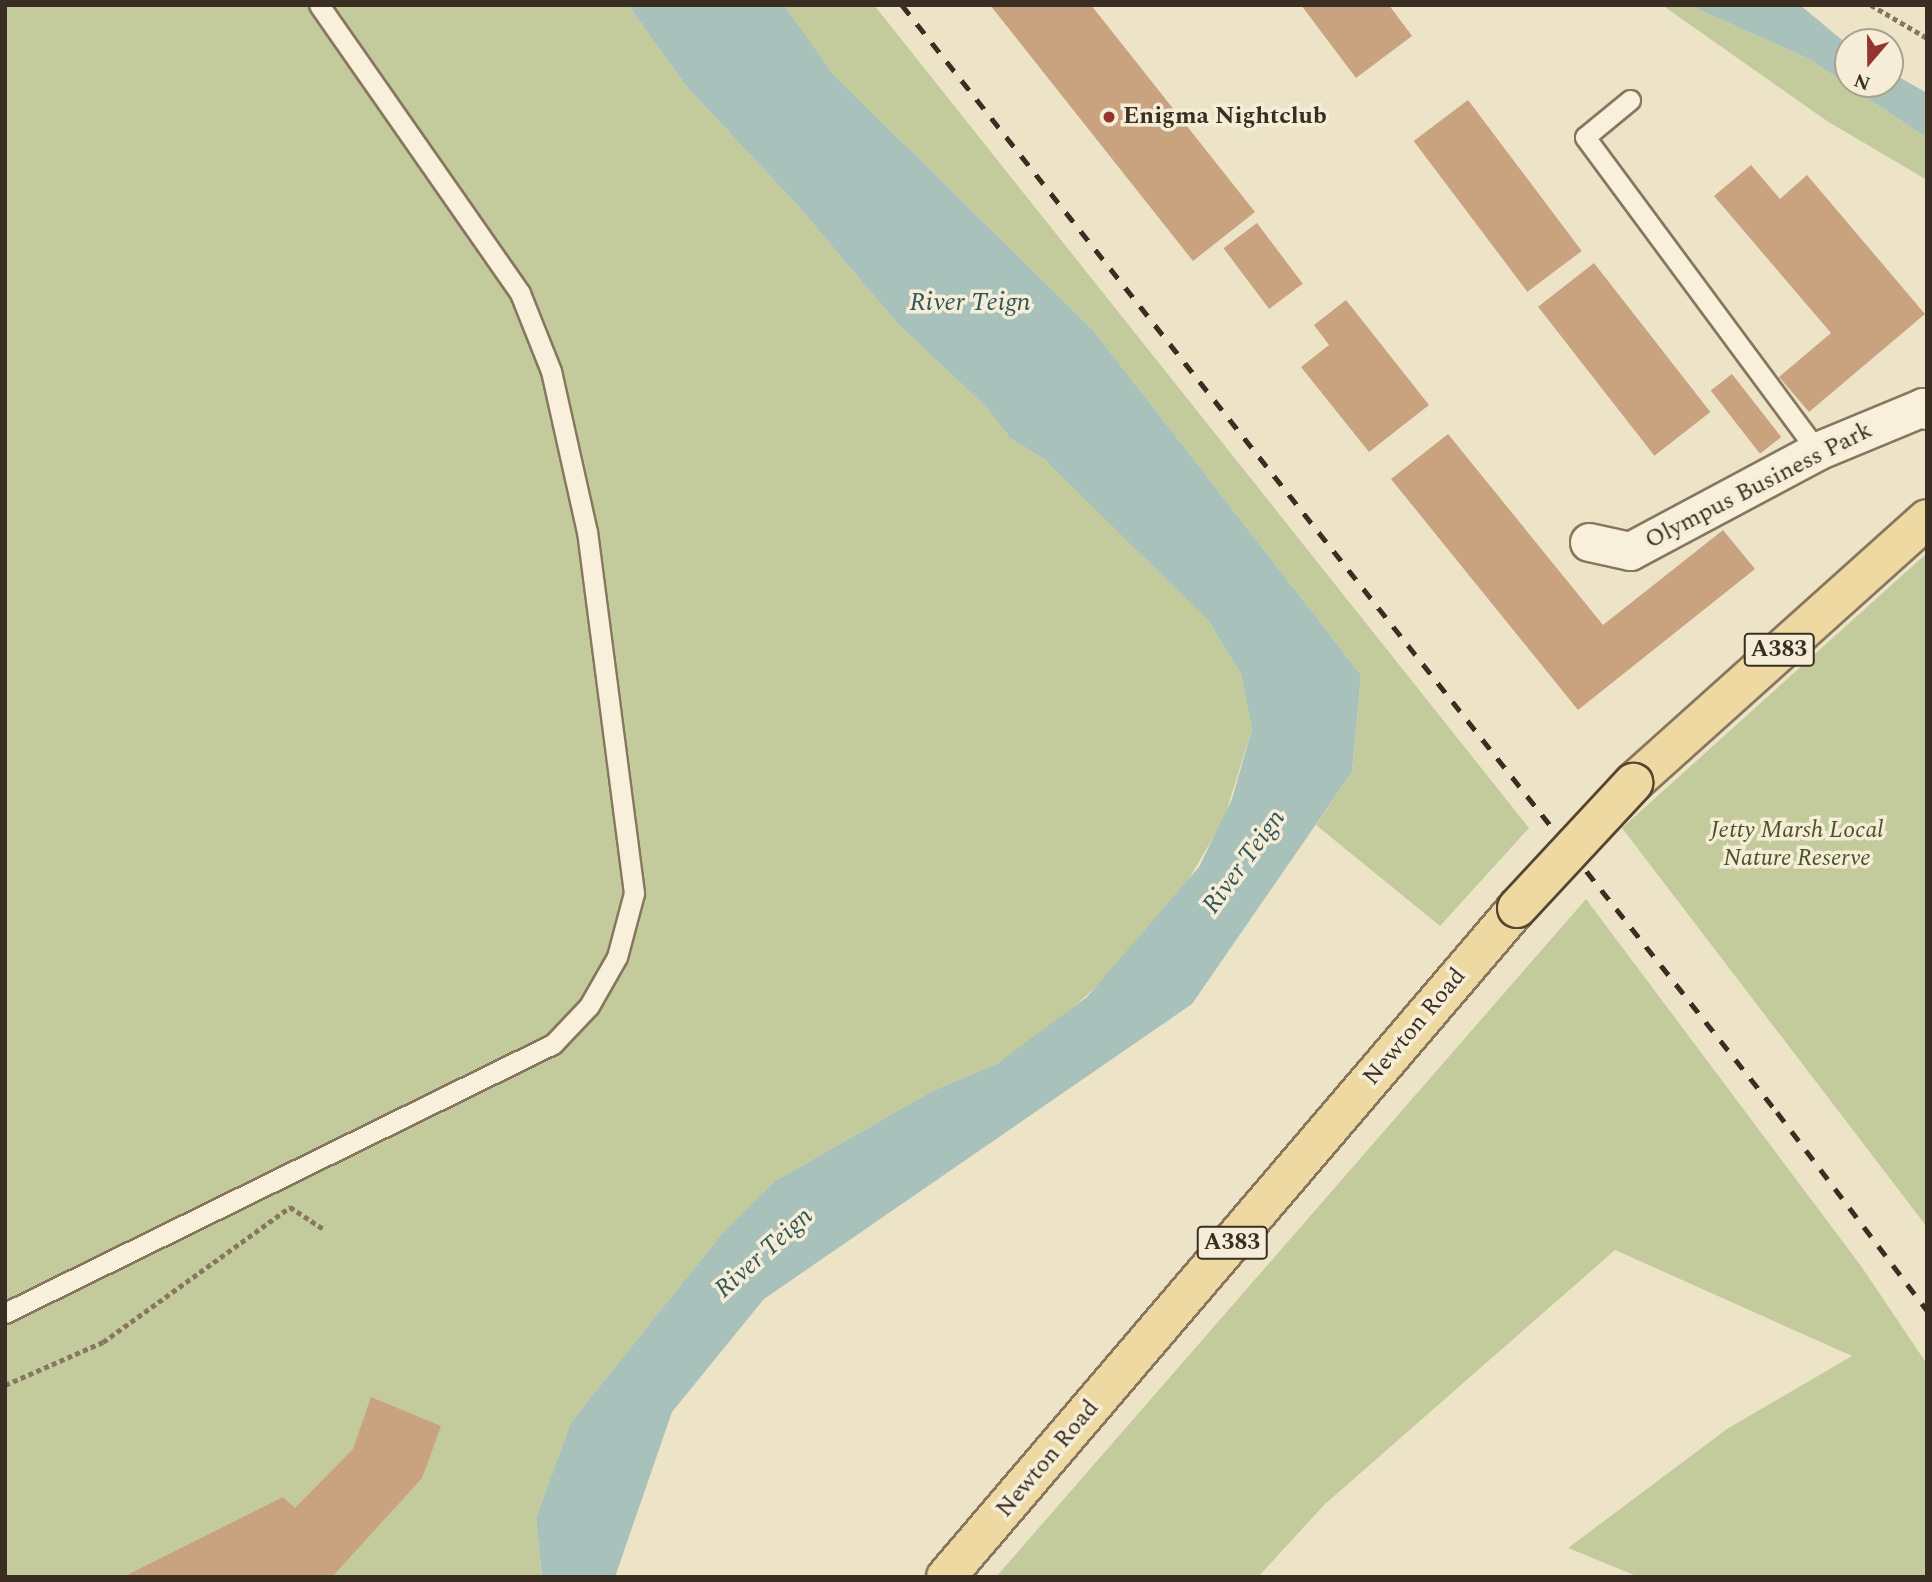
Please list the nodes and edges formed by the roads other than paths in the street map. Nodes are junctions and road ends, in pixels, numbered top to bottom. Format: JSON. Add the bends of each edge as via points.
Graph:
{"nodes":[{"id":1,"x":319,"y":5,"type":"edge"},
{"id":2,"x":1630,"y":100,"type":"dead end"},
{"id":3,"x":1927,"y":410,"type":"edge"},
{"id":4,"x":1817,"y":451,"type":"junction"},
{"id":5,"x":1927,"y":519,"type":"edge"},
{"id":6,"x":1589,"y":542,"type":"dead end"},
{"id":7,"x":5,"y":1313,"type":"edge"},
{"id":8,"x":946,"y":1577,"type":"edge"}],
"edges":[{"from":1,"to":7,"type":"lane","via":[[520,293],[551,371],[587,532],[634,893],[617,957],[589,1006],[553,1044]]},
{"from":2,"to":4,"type":"lane","via":[[1585,137]]},
{"from":3,"to":4,"type":"street","name":"Olympus Business Park","via":[[1923,407]]},
{"from":4,"to":6,"type":"street","name":"Olympus Business Park","via":[[1630,551]]},
{"from":5,"to":8,"type":"main road","name":"Newton Road","number":"A383","bridge":true,"via":[[1633,783],[1517,908]]}]}
